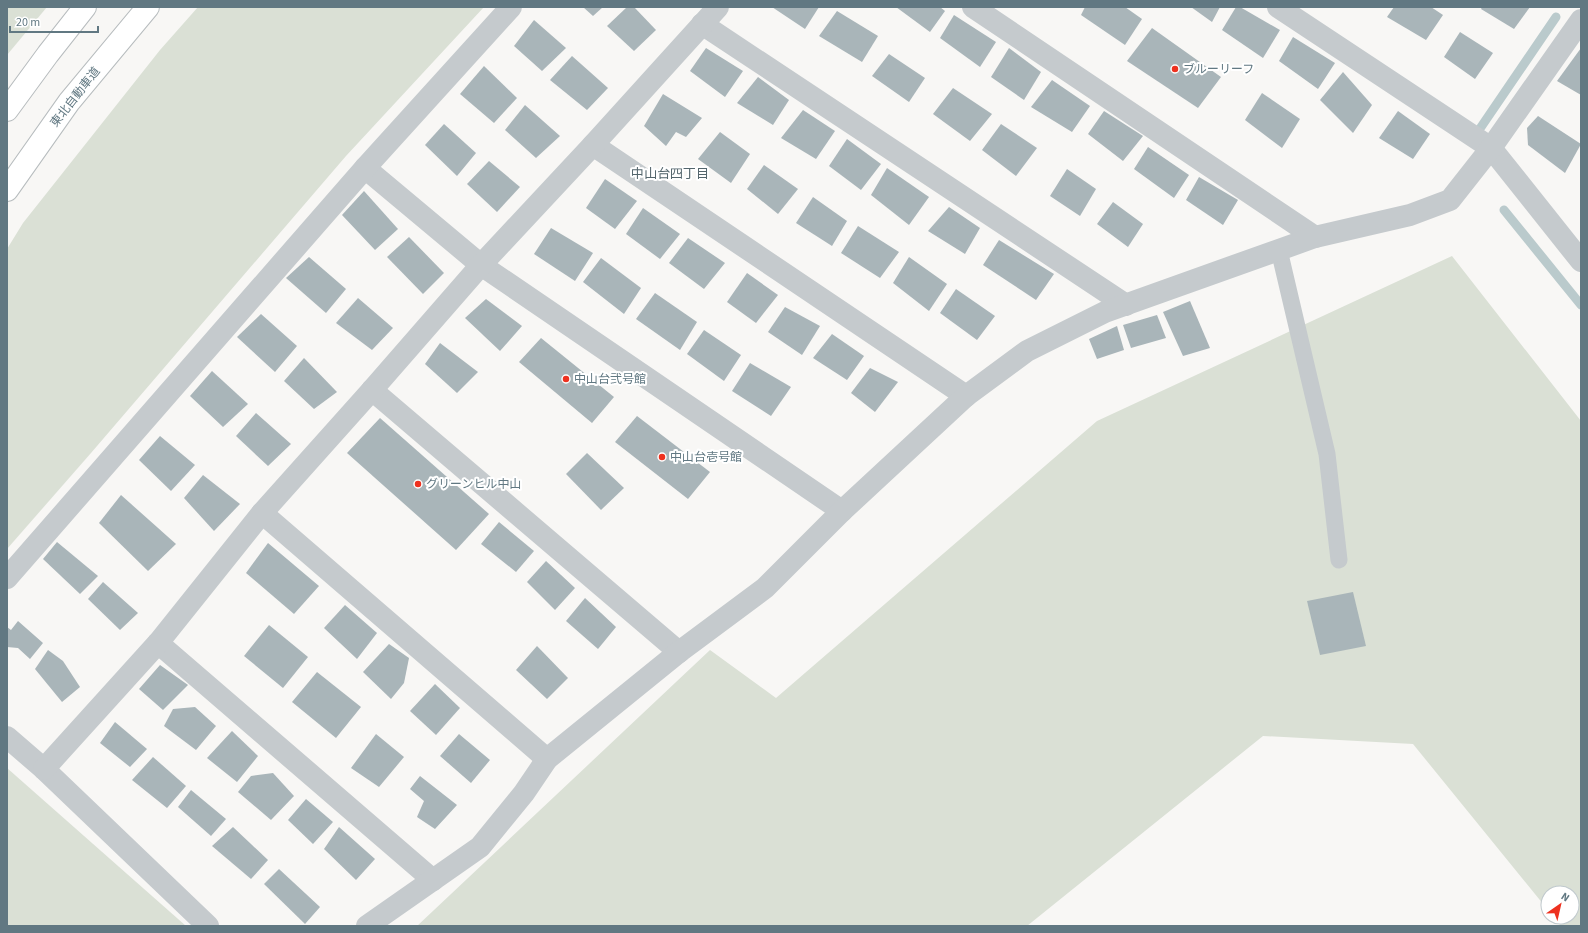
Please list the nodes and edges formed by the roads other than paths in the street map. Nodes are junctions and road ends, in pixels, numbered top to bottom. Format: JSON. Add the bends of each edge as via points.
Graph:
{"nodes":[{"id":1,"x":85,"y":7,"type":"edge"},
{"id":2,"x":148,"y":7,"type":"edge"},
{"id":3,"x":510,"y":7,"type":"edge"},
{"id":4,"x":718,"y":7,"type":"edge"},
{"id":5,"x":973,"y":7,"type":"edge"},
{"id":6,"x":1278,"y":7,"type":"edge"},
{"id":7,"x":1574,"y":7,"type":"edge"},
{"id":8,"x":1581,"y":12,"type":"edge"},
{"id":9,"x":1581,"y":20,"type":"edge"},
{"id":10,"x":702,"y":24,"type":"junction"},
{"id":11,"x":7,"y":110,"type":"edge"},
{"id":12,"x":593,"y":145,"type":"junction"},
{"id":13,"x":1491,"y":148,"type":"junction"},
{"id":14,"x":365,"y":168,"type":"junction"},
{"id":15,"x":7,"y":190,"type":"edge"},
{"id":16,"x":1315,"y":237,"type":"junction"},
{"id":17,"x":1279,"y":250,"type":"junction"},
{"id":18,"x":1581,"y":262,"type":"edge"},
{"id":19,"x":481,"y":265,"type":"junction"},
{"id":20,"x":1126,"y":304,"type":"junction"},
{"id":21,"x":372,"y":390,"type":"junction"},
{"id":22,"x":966,"y":396,"type":"junction"},
{"id":23,"x":842,"y":511,"type":"junction"},
{"id":24,"x":262,"y":513,"type":"junction"},
{"id":25,"x":1340,"y":560,"type":"dead end"},
{"id":26,"x":7,"y":578,"type":"edge"},
{"id":27,"x":158,"y":643,"type":"junction"},
{"id":28,"x":679,"y":652,"type":"junction"},
{"id":29,"x":7,"y":737,"type":"edge"},
{"id":30,"x":547,"y":759,"type":"junction"},
{"id":31,"x":44,"y":768,"type":"junction"},
{"id":32,"x":433,"y":880,"type":"junction"},
{"id":33,"x":208,"y":926,"type":"edge"},
{"id":34,"x":367,"y":926,"type":"edge"}],
"edges":[{"from":1,"to":11,"type":"highway"},
{"from":2,"to":15,"type":"highway","name":"東北自動車道","via":[[69,102]]},
{"from":3,"to":14,"type":"street"},
{"from":4,"to":10,"type":"street"},
{"from":5,"to":16,"type":"street"},
{"from":6,"to":13,"type":"street"},
{"from":7,"to":8,"type":"street"},
{"from":9,"to":13,"type":"street"},
{"from":10,"to":12,"type":"street"},
{"from":10,"to":20,"type":"street"},
{"from":12,"to":19,"type":"street"},
{"from":12,"to":22,"type":"street"},
{"from":13,"to":16,"type":"street","via":[[1450,200],[1410,215]]},
{"from":13,"to":18,"type":"street"},
{"from":14,"to":19,"type":"street"},
{"from":14,"to":26,"type":"street"},
{"from":16,"to":17,"type":"street"},
{"from":17,"to":20,"type":"street"},
{"from":17,"to":25,"type":"lane","via":[[1327,454]]},
{"from":19,"to":21,"type":"street"},
{"from":19,"to":23,"type":"street"},
{"from":20,"to":22,"type":"street","via":[[1027,351]]},
{"from":21,"to":24,"type":"street"},
{"from":21,"to":28,"type":"street"},
{"from":22,"to":23,"type":"street"},
{"from":23,"to":28,"type":"street","via":[[764,588]]},
{"from":24,"to":27,"type":"street"},
{"from":24,"to":30,"type":"street"},
{"from":27,"to":31,"type":"street"},
{"from":27,"to":32,"type":"street"},
{"from":28,"to":30,"type":"street"},
{"from":29,"to":31,"type":"street"},
{"from":30,"to":32,"type":"street","via":[[524,793],[480,847]]},
{"from":31,"to":33,"type":"street"},
{"from":32,"to":34,"type":"street"}]}
